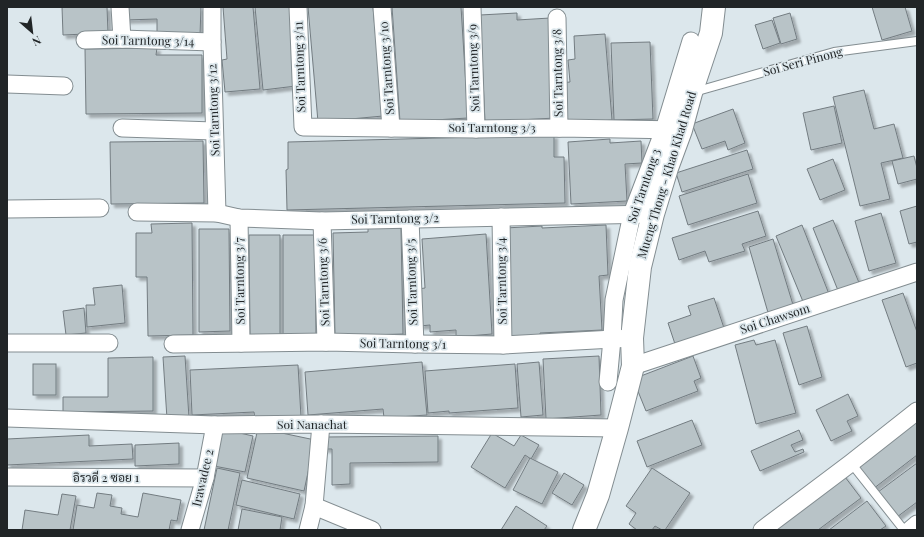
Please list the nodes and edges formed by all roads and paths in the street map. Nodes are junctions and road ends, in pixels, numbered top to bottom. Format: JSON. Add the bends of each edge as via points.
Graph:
{"nodes":[{"id":1,"x":120,"y":7,"type":"edge"},
{"id":2,"x":212,"y":7,"type":"edge"},
{"id":3,"x":298,"y":7,"type":"edge"},
{"id":4,"x":382,"y":7,"type":"edge"},
{"id":5,"x":472,"y":7,"type":"edge"},
{"id":6,"x":714,"y":7,"type":"edge"},
{"id":7,"x":557,"y":18,"type":"dead end"},
{"id":8,"x":122,"y":39,"type":"junction"},
{"id":9,"x":85,"y":40,"type":"dead end"},
{"id":10,"x":691,"y":40,"type":"dead end"},
{"id":11,"x":917,"y":41,"type":"edge"},
{"id":12,"x":212,"y":42,"type":"junction"},
{"id":13,"x":7,"y":84,"type":"edge"},
{"id":14,"x":64,"y":86,"type":"dead end"},
{"id":15,"x":691,"y":93,"type":"junction"},
{"id":16,"x":303,"y":127,"type":"joint"},
{"id":17,"x":122,"y":128,"type":"dead end"},
{"id":18,"x":391,"y":128,"type":"junction"},
{"id":19,"x":559,"y":128,"type":"junction"},
{"id":20,"x":476,"y":129,"type":"junction"},
{"id":21,"x":673,"y":130,"type":"junction"},
{"id":22,"x":214,"y":131,"type":"junction"},
{"id":23,"x":100,"y":208,"type":"dead end"},
{"id":24,"x":7,"y":209,"type":"edge"},
{"id":25,"x":137,"y":212,"type":"dead end"},
{"id":26,"x":217,"y":213,"type":"junction"},
{"id":27,"x":632,"y":214,"type":"junction"},
{"id":28,"x":653,"y":214,"type":"junction"},
{"id":29,"x":501,"y":217,"type":"junction"},
{"id":30,"x":240,"y":218,"type":"junction"},
{"id":31,"x":410,"y":219,"type":"junction"},
{"id":32,"x":322,"y":221,"type":"junction"},
{"id":33,"x":917,"y":272,"type":"edge"},
{"id":34,"x":622,"y":339,"type":"junction"},
{"id":35,"x":326,"y":342,"type":"junction"},
{"id":36,"x":7,"y":343,"type":"edge"},
{"id":37,"x":109,"y":343,"type":"dead end"},
{"id":38,"x":173,"y":344,"type":"dead end"},
{"id":39,"x":242,"y":344,"type":"junction"},
{"id":40,"x":415,"y":344,"type":"junction"},
{"id":41,"x":503,"y":345,"type":"junction"},
{"id":42,"x":633,"y":366,"type":"junction"},
{"id":43,"x":608,"y":382,"type":"dead end"},
{"id":44,"x":917,"y":411,"type":"edge"},
{"id":45,"x":7,"y":418,"type":"edge"},
{"id":46,"x":321,"y":424,"type":"junction"},
{"id":47,"x":215,"y":425,"type":"junction"},
{"id":48,"x":617,"y":428,"type":"junction"},
{"id":49,"x":851,"y":463,"type":"junction"},
{"id":50,"x":7,"y":477,"type":"edge"},
{"id":51,"x":205,"y":478,"type":"junction"},
{"id":52,"x":314,"y":506,"type":"junction"},
{"id":53,"x":917,"y":524,"type":"edge"},
{"id":54,"x":190,"y":530,"type":"edge"},
{"id":55,"x":308,"y":530,"type":"edge"},
{"id":56,"x":372,"y":530,"type":"edge"},
{"id":57,"x":584,"y":530,"type":"edge"},
{"id":58,"x":762,"y":530,"type":"edge"},
{"id":59,"x":904,"y":530,"type":"edge"},
{"id":60,"x":910,"y":530,"type":"edge"}],
"edges":[{"from":1,"to":8,"type":"street"},
{"from":2,"to":12,"type":"street","name":"Soi Tarntong 3/12"},
{"from":3,"to":16,"type":"street","name":"Soi Tarntong 3/11"},
{"from":4,"to":18,"type":"street","name":"Soi Tarntong 3/10"},
{"from":5,"to":20,"type":"street","name":"Soi Tarntong 3/9"},
{"from":6,"to":15,"type":"street","name":"Mueng Thong - Khao Khad Road","via":[[711,33]]},
{"from":7,"to":19,"type":"street","name":"Soi Tarntong 3/8"},
{"from":8,"to":9,"type":"street","name":"Soi Tarntong 3/14"},
{"from":8,"to":12,"type":"street","name":"Soi Tarntong 3/14"},
{"from":10,"to":21,"type":"street","name":"Soi Tarntong 3"},
{"from":11,"to":15,"type":"lane","name":"Soi Seri Pinong","via":[[834,52]]},
{"from":12,"to":22,"type":"street","name":"Soi Tarntong 3/12"},
{"from":13,"to":14,"type":"street"},
{"from":15,"to":21,"type":"street","name":"Mueng Thong - Khao Khad Road"},
{"from":16,"to":18,"type":"street","name":"Soi Tarntong 3/3"},
{"from":17,"to":22,"type":"street"},
{"from":18,"to":20,"type":"street","name":"Soi Tarntong 3/3"},
{"from":19,"to":20,"type":"street","name":"Soi Tarntong 3/3"},
{"from":19,"to":21,"type":"street","name":"Soi Tarntong 3/3"},
{"from":21,"to":27,"type":"street","name":"Soi Tarntong 3"},
{"from":21,"to":28,"type":"street","name":"Mueng Thong - Khao Khad Road","via":[[667,168]]},
{"from":22,"to":26,"type":"street","name":"Soi Tarntong 3/12"},
{"from":23,"to":24,"type":"street"},
{"from":25,"to":26,"type":"street","name":"Soi Tarntong 3/2"},
{"from":26,"to":30,"type":"street","name":"Soi Tarntong 3/2"},
{"from":27,"to":28,"type":"street","name":"Soi Tarntong 3/2"},
{"from":27,"to":29,"type":"street","name":"Soi Tarntong 3/2"},
{"from":27,"to":34,"type":"street","name":"Soi Tarntong 3","via":[[614,300]]},
{"from":28,"to":34,"type":"street","name":"Mueng Thong - Khao Khad Road"},
{"from":29,"to":31,"type":"street","name":"Soi Tarntong 3/2"},
{"from":29,"to":41,"type":"street","name":"Soi Tarntong 3/4"},
{"from":30,"to":32,"type":"street","name":"Soi Tarntong 3/2"},
{"from":30,"to":39,"type":"street","name":"Soi Tarntong 3/7"},
{"from":31,"to":32,"type":"street","name":"Soi Tarntong 3/2"},
{"from":31,"to":40,"type":"street","name":"Soi Tarntong 3/5"},
{"from":32,"to":35,"type":"street","name":"Soi Tarntong 3/6"},
{"from":33,"to":42,"type":"street","name":"Soi Chawsom"},
{"from":34,"to":41,"type":"street","name":"Soi Tarntong 3/1"},
{"from":34,"to":42,"type":"street","name":"Mueng Thong - Khao Khad Road"},
{"from":34,"to":43,"type":"street","name":"Soi Tarntong 3"},
{"from":35,"to":39,"type":"street","name":"Soi Tarntong 3/1"},
{"from":35,"to":40,"type":"street","name":"Soi Tarntong 3/1"},
{"from":36,"to":37,"type":"street"},
{"from":38,"to":39,"type":"street","name":"Soi Tarntong 3/1"},
{"from":40,"to":41,"type":"street","name":"Soi Tarntong 3/1"},
{"from":42,"to":48,"type":"street","name":"Mueng Thong - Khao Khad Road"},
{"from":44,"to":49,"type":"street"},
{"from":45,"to":47,"type":"street","name":"Soi Nanachat"},
{"from":46,"to":47,"type":"street","name":"Soi Nanachat"},
{"from":46,"to":48,"type":"street","name":"Soi Nanachat"},
{"from":46,"to":52,"type":"street"},
{"from":47,"to":51,"type":"street","name":"Irawadee 2"},
{"from":48,"to":57,"type":"street","name":"Mueng Thong - Khao Khad Road","via":[[598,495]]},
{"from":49,"to":58,"type":"street"},
{"from":49,"to":59,"type":"lane"},
{"from":50,"to":51,"type":"street","name":"อิรวดี 2 ซอย 1"},
{"from":51,"to":54,"type":"street","name":"Irawadee 2"},
{"from":52,"to":55,"type":"street"},
{"from":52,"to":56,"type":"street"},
{"from":53,"to":60,"type":"street"}]}
